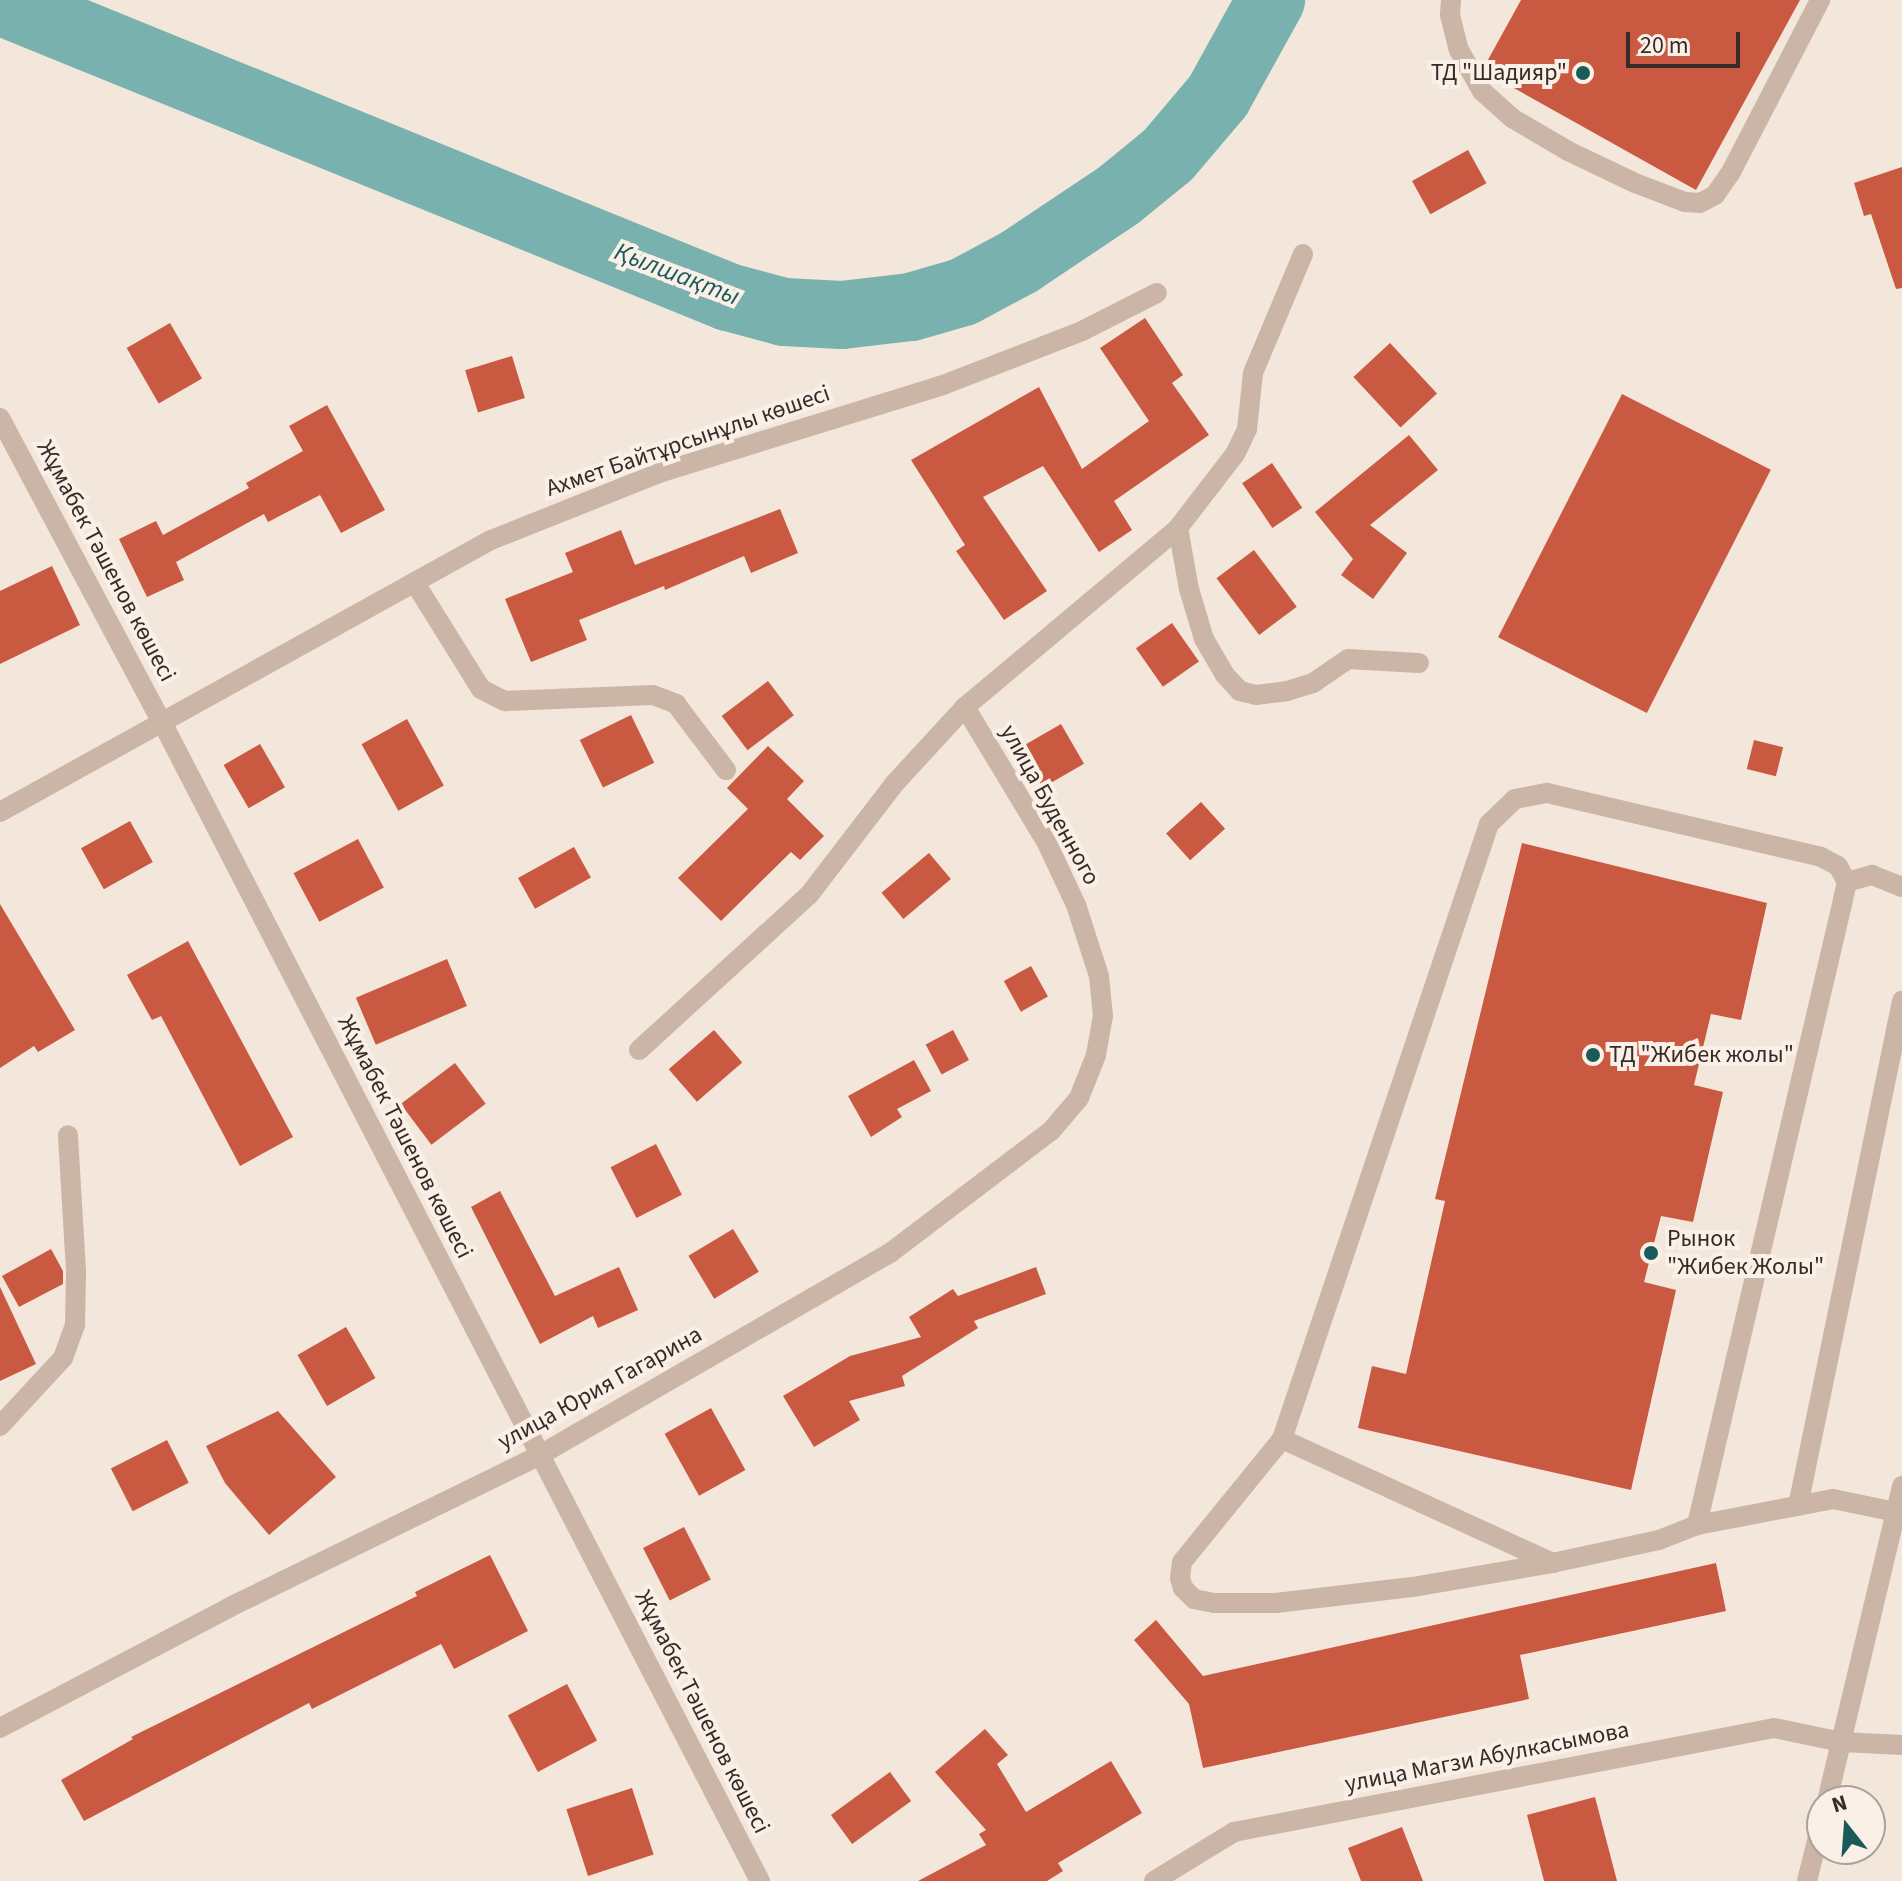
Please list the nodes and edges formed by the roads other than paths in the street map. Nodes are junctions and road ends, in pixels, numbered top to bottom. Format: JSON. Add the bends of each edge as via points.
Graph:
{"nodes":[{"id":1,"x":1451,"y":0,"type":"edge"},
{"id":2,"x":1820,"y":0,"type":"edge"},
{"id":3,"x":1303,"y":254,"type":"dead end"},
{"id":4,"x":1157,"y":293,"type":"dead end"},
{"id":5,"x":0,"y":418,"type":"edge"},
{"id":6,"x":1178,"y":528,"type":"junction"},
{"id":7,"x":415,"y":583,"type":"junction"},
{"id":8,"x":1419,"y":663,"type":"dead end"},
{"id":9,"x":965,"y":707,"type":"junction"},
{"id":10,"x":163,"y":724,"type":"junction"},
{"id":11,"x":726,"y":770,"type":"dead end"},
{"id":12,"x":0,"y":812,"type":"edge"},
{"id":13,"x":1847,"y":882,"type":"junction"},
{"id":14,"x":1902,"y":887,"type":"edge"},
{"id":15,"x":1099,"y":976,"type":"joint"},
{"id":16,"x":1902,"y":1001,"type":"edge"},
{"id":17,"x":639,"y":1050,"type":"dead end"},
{"id":18,"x":68,"y":1135,"type":"dead end"},
{"id":19,"x":0,"y":1426,"type":"edge"},
{"id":20,"x":1282,"y":1439,"type":"junction"},
{"id":21,"x":540,"y":1455,"type":"junction"},
{"id":22,"x":1902,"y":1486,"type":"edge"},
{"id":23,"x":1798,"y":1506,"type":"junction"},
{"id":24,"x":1896,"y":1512,"type":"junction"},
{"id":25,"x":1697,"y":1525,"type":"junction"},
{"id":26,"x":1553,"y":1563,"type":"junction"},
{"id":27,"x":0,"y":1728,"type":"edge"},
{"id":28,"x":1841,"y":1742,"type":"junction"},
{"id":29,"x":1902,"y":1745,"type":"edge"},
{"id":30,"x":1831,"y":1785,"type":"edge"},
{"id":31,"x":760,"y":1881,"type":"edge"},
{"id":32,"x":1154,"y":1881,"type":"edge"}],
"edges":[{"from":1,"to":2,"type":"street","via":[[1459,50],[1482,91],[1512,118],[1635,183],[1700,203],[1715,195],[1731,172]]},
{"from":3,"to":6,"type":"street","via":[[1253,373],[1247,429],[1235,454]]},
{"from":4,"to":7,"type":"street","name":"Ахмет Байтұрсынұлы көшесі","via":[[1082,331],[943,385],[659,473],[566,508],[491,540]]},
{"from":5,"to":10,"type":"street","name":"Жұмабек Тәшенов көшесі"},
{"from":6,"to":8,"type":"street","via":[[1204,639],[1240,691],[1287,691],[1313,683],[1348,659]]},
{"from":6,"to":9,"type":"street"},
{"from":7,"to":10,"type":"street","name":"Ахмет Байтұрсынұлы көшесі"},
{"from":7,"to":11,"type":"street","via":[[481,689],[505,701],[653,695],[676,704]]},
{"from":9,"to":15,"type":"street","name":"улица Буденного","via":[[1047,843],[1076,905]]},
{"from":9,"to":17,"type":"street","via":[[895,783],[809,895]]},
{"from":10,"to":12,"type":"street","name":"Ахмет Байтұрсынұлы көшесі"},
{"from":10,"to":21,"type":"street","name":"Жұмабек Тәшенов көшесі"},
{"from":13,"to":14,"type":"street","via":[[1872,875]]},
{"from":13,"to":20,"type":"street","via":[[1838,866],[1821,857],[1547,793],[1515,799],[1500,810],[1489,824]]},
{"from":13,"to":25,"type":"street"},
{"from":15,"to":21,"type":"street","name":"улица Юрия Гагарина","via":[[1103,1016],[1096,1055],[1079,1098],[1051,1131],[890,1253]]},
{"from":16,"to":23,"type":"street"},
{"from":18,"to":19,"type":"street","via":[[75,1325],[63,1358]]},
{"from":20,"to":26,"type":"street"},
{"from":20,"to":26,"type":"street","via":[[1182,1562],[1183,1588],[1194,1599],[1276,1603]]},
{"from":21,"to":27,"type":"street","name":"улица Юрия Гагарина","via":[[230,1607]]},
{"from":21,"to":31,"type":"street","name":"Жұмабек Тәшенов көшесі"},
{"from":22,"to":24,"type":"street"},
{"from":23,"to":24,"type":"street","via":[[1833,1499]]},
{"from":23,"to":25,"type":"street"},
{"from":24,"to":28,"type":"street"},
{"from":25,"to":26,"type":"street","via":[[1646,1544]]},
{"from":28,"to":29,"type":"street","name":"улица Магзи Абулкасымова"},
{"from":28,"to":30,"type":"street"},
{"from":28,"to":32,"type":"street","name":"улица Магзи Абулкасымова","via":[[1774,1728],[1234,1832]]}]}
